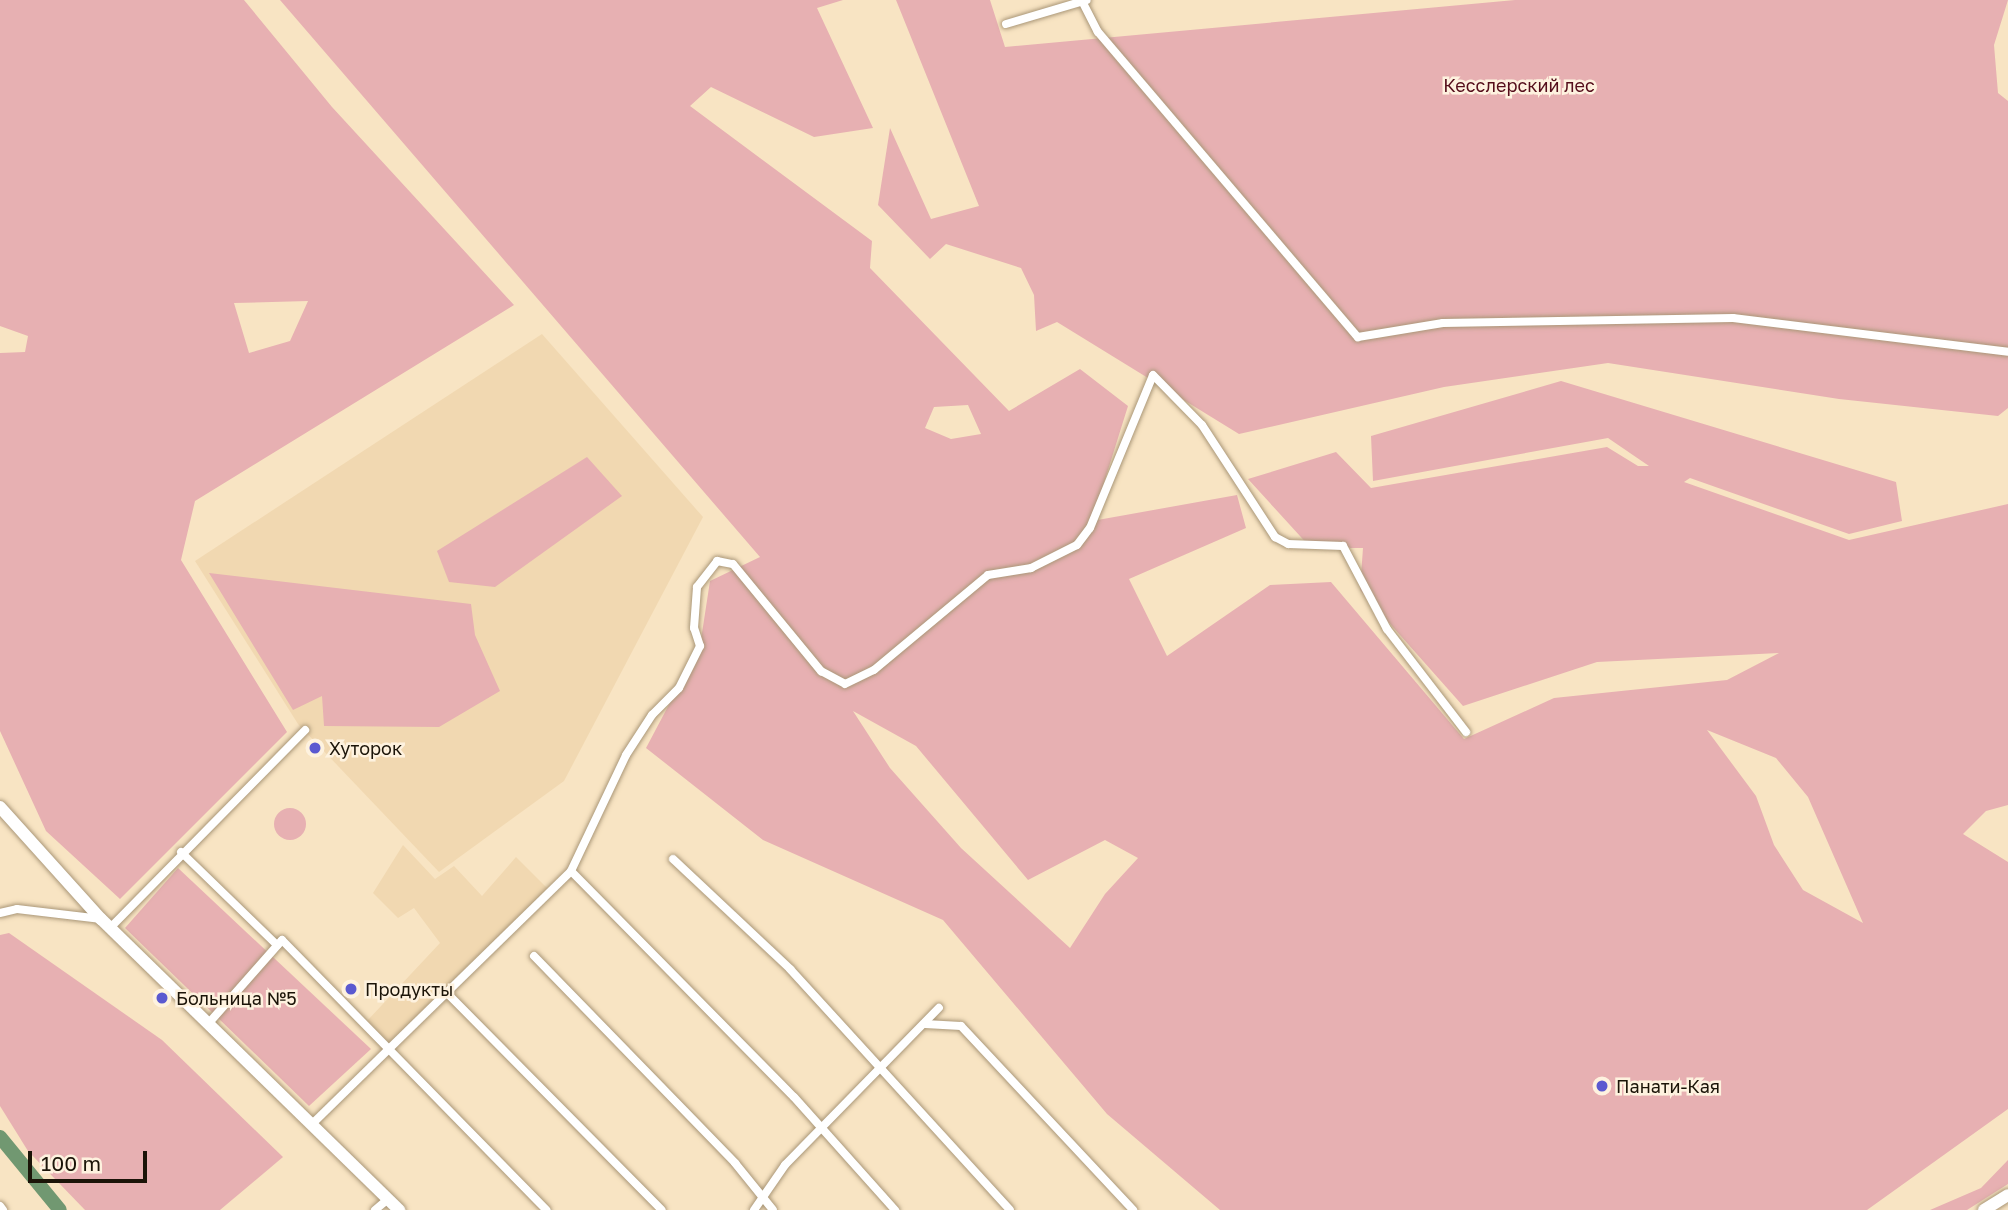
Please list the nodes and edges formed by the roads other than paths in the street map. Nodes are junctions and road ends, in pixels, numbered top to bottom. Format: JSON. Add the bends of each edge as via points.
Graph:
{"nodes":[{"id":1,"x":1085,"y":0,"type":"edge"},
{"id":2,"x":1006,"y":24,"type":"dead end"},
{"id":3,"x":2008,"y":352,"type":"edge"},
{"id":4,"x":306,"y":730,"type":"dead end"},
{"id":5,"x":1466,"y":733,"type":"dead end"},
{"id":6,"x":0,"y":807,"type":"edge"},
{"id":7,"x":181,"y":852,"type":"junction"},
{"id":8,"x":673,"y":859,"type":"dead end"},
{"id":9,"x":571,"y":871,"type":"junction"},
{"id":10,"x":0,"y":913,"type":"edge"},
{"id":11,"x":105,"y":924,"type":"junction"},
{"id":12,"x":279,"y":943,"type":"junction"},
{"id":13,"x":534,"y":956,"type":"dead end"},
{"id":14,"x":447,"y":993,"type":"junction"},
{"id":15,"x":939,"y":1008,"type":"dead end"},
{"id":16,"x":208,"y":1024,"type":"junction"},
{"id":17,"x":925,"y":1024,"type":"junction"},
{"id":18,"x":389,"y":1049,"type":"junction"},
{"id":19,"x":879,"y":1072,"type":"junction"},
{"id":20,"x":311,"y":1125,"type":"junction"},
{"id":21,"x":823,"y":1130,"type":"junction"},
{"id":22,"x":2008,"y":1195,"type":"edge"},
{"id":23,"x":764,"y":1196,"type":"junction"},
{"id":24,"x":388,"y":1199,"type":"junction"},
{"id":25,"x":375,"y":1210,"type":"edge"},
{"id":26,"x":399,"y":1210,"type":"edge"},
{"id":27,"x":546,"y":1210,"type":"edge"},
{"id":28,"x":662,"y":1210,"type":"edge"},
{"id":29,"x":754,"y":1210,"type":"edge"},
{"id":30,"x":773,"y":1210,"type":"edge"},
{"id":31,"x":895,"y":1210,"type":"edge"},
{"id":32,"x":1010,"y":1210,"type":"edge"},
{"id":33,"x":1133,"y":1210,"type":"edge"},
{"id":34,"x":1984,"y":1210,"type":"edge"}],
"edges":[{"from":1,"to":2,"type":"street"},
{"from":1,"to":3,"type":"street","via":[[1098,32],[1359,337],[1470,322],[1733,318]]},
{"from":4,"to":7,"type":"street"},
{"from":5,"to":9,"type":"street","via":[[1387,629],[1343,545],[1288,544],[1275,537],[1202,425],[1153,375],[1090,528],[1077,545],[1031,568],[988,575],[874,670],[845,684],[821,671],[733,564],[717,561],[697,587],[694,628],[700,646],[678,688],[652,715],[626,755]]},
{"from":6,"to":11,"type":"main road"},
{"from":7,"to":11,"type":"street"},
{"from":7,"to":12,"type":"street"},
{"from":8,"to":19,"type":"street","via":[[790,969]]},
{"from":9,"to":14,"type":"street"},
{"from":9,"to":21,"type":"street"},
{"from":10,"to":11,"type":"street","via":[[17,909]]},
{"from":11,"to":16,"type":"main road"},
{"from":12,"to":16,"type":"street"},
{"from":12,"to":18,"type":"street"},
{"from":13,"to":23,"type":"street"},
{"from":14,"to":18,"type":"street"},
{"from":14,"to":28,"type":"street"},
{"from":15,"to":17,"type":"street"},
{"from":16,"to":20,"type":"main road"},
{"from":17,"to":19,"type":"street"},
{"from":17,"to":33,"type":"street","via":[[961,1026]]},
{"from":18,"to":20,"type":"street"},
{"from":18,"to":27,"type":"street"},
{"from":19,"to":21,"type":"street"},
{"from":19,"to":32,"type":"street"},
{"from":20,"to":24,"type":"main road"},
{"from":21,"to":23,"type":"street"},
{"from":21,"to":31,"type":"street"},
{"from":22,"to":34,"type":"main road"},
{"from":23,"to":29,"type":"street"},
{"from":23,"to":30,"type":"street"},
{"from":24,"to":25,"type":"street"},
{"from":24,"to":26,"type":"main road"}]}
